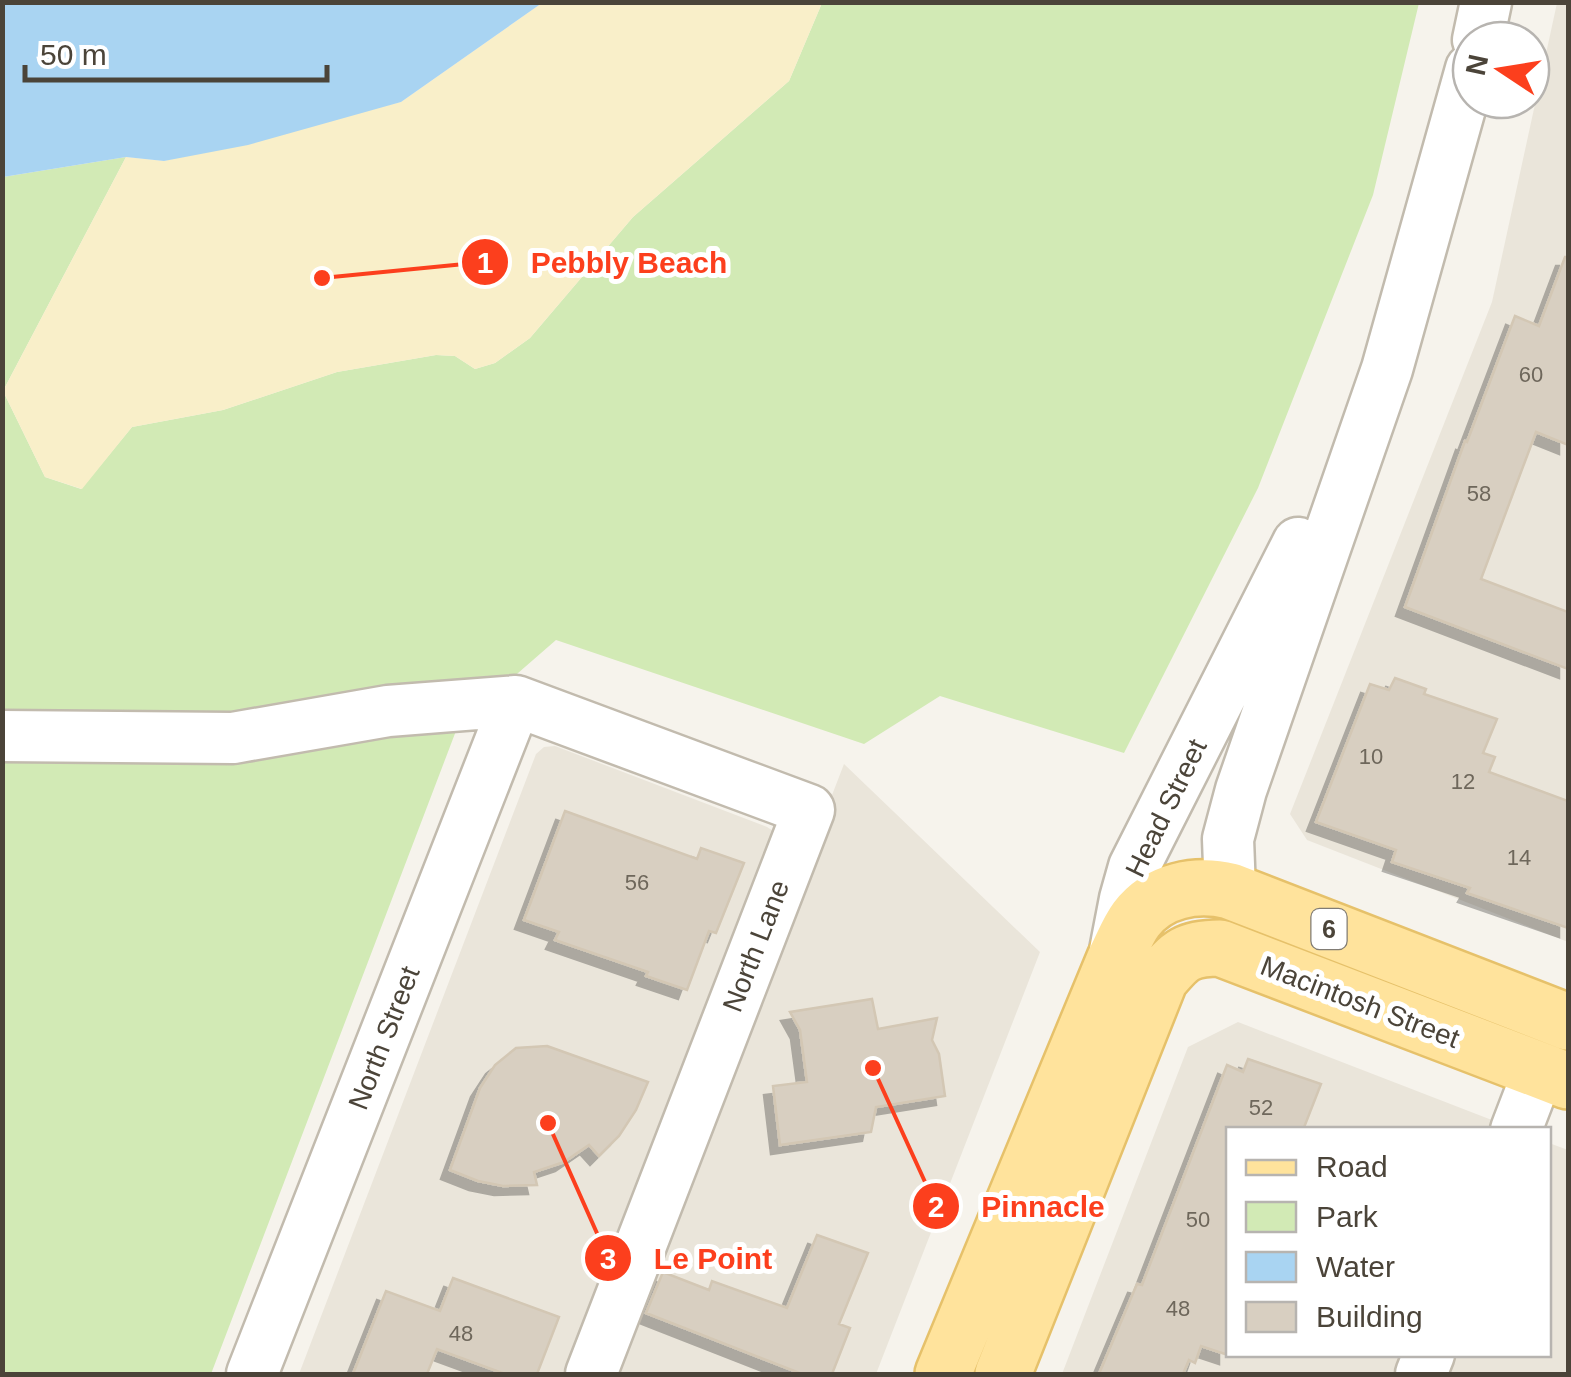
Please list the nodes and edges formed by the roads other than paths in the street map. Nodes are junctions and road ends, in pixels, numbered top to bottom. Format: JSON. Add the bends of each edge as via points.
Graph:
{"nodes":[{"id":1,"x":1457,"y":120,"type":"edge"},
{"id":2,"x":1386,"y":369,"type":"junction"},
{"id":3,"x":516,"y":701,"type":"junction"},
{"id":4,"x":2,"y":736,"type":"edge"},
{"id":5,"x":1230,"y":890,"type":"junction"},
{"id":6,"x":1137,"y":970,"type":"junction"},
{"id":7,"x":1568,"y":1022,"type":"edge"},
{"id":8,"x":1554,"y":1075,"type":"edge"},
{"id":9,"x":1518,"y":1127,"type":"edge"},
{"id":10,"x":252,"y":1374,"type":"edge"},
{"id":11,"x":591,"y":1374,"type":"edge"},
{"id":12,"x":943,"y":1374,"type":"edge"},
{"id":13,"x":1003,"y":1374,"type":"edge"}],
"edges":[{"from":1,"to":2,"type":"street","name":"Head Street"},
{"from":2,"to":5,"type":"street","name":"Head Street","via":[[1241,790],[1228,839]]},
{"from":2,"to":6,"type":"street","name":"Head Street","via":[[1134,867],[1125,898]]},
{"from":3,"to":4,"type":"street","via":[[388,711],[233,738]]},
{"from":3,"to":10,"type":"street","name":"North Street"},
{"from":3,"to":11,"type":"street","name":"North Lane","via":[[809,810]]},
{"from":5,"to":6,"type":"main road","name":"Macintosh Street","number":"6","via":[[1184,889],[1137,918]]},
{"from":5,"to":7,"type":"main road","name":"Macintosh Street","number":"6"},
{"from":6,"to":8,"type":"main road","name":"Macintosh Street","number":"6","via":[[1198,948],[1220,948]]},
{"from":6,"to":12,"type":"main road","name":"Head Street","number":"6"},
{"from":6,"to":13,"type":"main road","name":"Head Street","number":"6"},
{"from":8,"to":9,"type":"street"}]}
